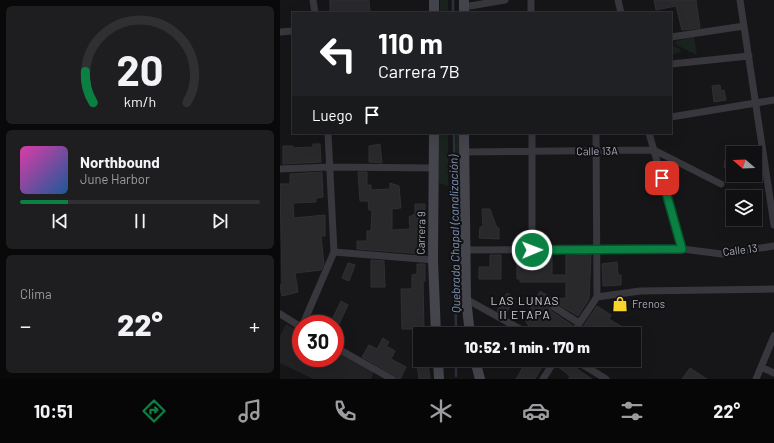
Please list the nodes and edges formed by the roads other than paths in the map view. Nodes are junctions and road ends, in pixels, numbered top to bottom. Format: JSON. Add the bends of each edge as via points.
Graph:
{"nodes":[{"id":1,"x":313,"y":0,"type":"edge"},
{"id":2,"x":434,"y":0,"type":"edge"},
{"id":3,"x":505,"y":0,"type":"edge"},
{"id":4,"x":531,"y":0,"type":"edge"},
{"id":5,"x":618,"y":0,"type":"edge"},
{"id":6,"x":740,"y":0,"type":"edge"},
{"id":7,"x":464,"y":7,"type":"edge"},
{"id":8,"x":315,"y":12,"type":"edge"},
{"id":9,"x":434,"y":12,"type":"edge"},
{"id":10,"x":531,"y":12,"type":"edge"},
{"id":11,"x":621,"y":12,"type":"edge"},
{"id":12,"x":744,"y":26,"type":"junction"},
{"id":13,"x":292,"y":31,"type":"edge"},
{"id":14,"x":280,"y":32,"type":"edge"},
{"id":15,"x":672,"y":37,"type":"edge"},
{"id":16,"x":749,"y":56,"type":"junction"},
{"id":17,"x":672,"y":64,"type":"edge"},
{"id":18,"x":774,"y":100,"type":"edge"},
{"id":19,"x":756,"y":103,"type":"junction"},
{"id":20,"x":672,"y":117,"type":"edge"},
{"id":21,"x":328,"y":134,"type":"edge"},
{"id":22,"x":434,"y":134,"type":"edge"},
{"id":23,"x":464,"y":134,"type":"edge"},
{"id":24,"x":532,"y":134,"type":"edge"},
{"id":25,"x":596,"y":134,"type":"edge"},
{"id":26,"x":649,"y":134,"type":"edge"},
{"id":27,"x":654,"y":150,"type":"junction"},
{"id":28,"x":532,"y":151,"type":"junction"},
{"id":29,"x":596,"y":151,"type":"junction"},
{"id":30,"x":464,"y":152,"type":"junction"},
{"id":31,"x":329,"y":167,"type":"junction"},
{"id":32,"x":434,"y":168,"type":"junction"},
{"id":33,"x":280,"y":169,"type":"edge"},
{"id":34,"x":722,"y":184,"type":"dead end"},
{"id":35,"x":774,"y":225,"type":"edge"},
{"id":36,"x":774,"y":246,"type":"edge"},
{"id":37,"x":597,"y":249,"type":"junction"},
{"id":38,"x":682,"y":249,"type":"junction"},
{"id":39,"x":466,"y":250,"type":"junction"},
{"id":40,"x":532,"y":250,"type":"junction"},
{"id":41,"x":334,"y":252,"type":"junction"},
{"id":42,"x":433,"y":260,"type":"junction"},
{"id":43,"x":774,"y":289,"type":"edge"},
{"id":44,"x":597,"y":297,"type":"junction"},
{"id":45,"x":466,"y":299,"type":"junction"},
{"id":46,"x":554,"y":307,"type":"dead end"},
{"id":47,"x":280,"y":314,"type":"edge"},
{"id":48,"x":306,"y":315,"type":"edge"},
{"id":49,"x":292,"y":321,"type":"edge"},
{"id":50,"x":579,"y":323,"type":"junction"},
{"id":51,"x":436,"y":327,"type":"edge"},
{"id":52,"x":469,"y":327,"type":"edge"},
{"id":53,"x":516,"y":327,"type":"edge"},
{"id":54,"x":576,"y":327,"type":"edge"},
{"id":55,"x":774,"y":336,"type":"edge"},
{"id":56,"x":344,"y":352,"type":"edge"},
{"id":57,"x":438,"y":367,"type":"edge"},
{"id":58,"x":477,"y":367,"type":"edge"},
{"id":59,"x":551,"y":367,"type":"edge"},
{"id":60,"x":586,"y":367,"type":"edge"},
{"id":61,"x":761,"y":367,"type":"junction"},
{"id":62,"x":774,"y":373,"type":"edge"},
{"id":63,"x":392,"y":379,"type":"edge"},
{"id":64,"x":438,"y":379,"type":"edge"},
{"id":65,"x":480,"y":379,"type":"edge"},
{"id":66,"x":543,"y":379,"type":"edge"},
{"id":67,"x":606,"y":379,"type":"edge"},
{"id":68,"x":756,"y":379,"type":"edge"}],
"edges":[{"from":1,"to":8,"type":"street"},
{"from":2,"to":9,"type":"main road"},
{"from":3,"to":7,"type":"street"},
{"from":4,"to":10,"type":"street"},
{"from":5,"to":11,"type":"street"},
{"from":6,"to":12,"type":"street"},
{"from":12,"to":15,"type":"street"},
{"from":12,"to":16,"type":"street"},
{"from":13,"to":14,"type":"street"},
{"from":16,"to":17,"type":"street"},
{"from":16,"to":19,"type":"street"},
{"from":18,"to":19,"type":"street"},
{"from":19,"to":20,"type":"street"},
{"from":19,"to":35,"type":"street"},
{"from":21,"to":31,"type":"street"},
{"from":22,"to":32,"type":"main road","name":"Carrera 9"},
{"from":23,"to":30,"type":"main road"},
{"from":24,"to":28,"type":"street"},
{"from":25,"to":29,"type":"street"},
{"from":26,"to":27,"type":"street"},
{"from":27,"to":29,"type":"street","name":"Calle 13A"},
{"from":27,"to":34,"type":"street","name":"Calle 13A"},
{"from":27,"to":38,"type":"street"},
{"from":28,"to":29,"type":"street","name":"Calle 13A"},
{"from":28,"to":30,"type":"street","name":"Calle 13A"},
{"from":28,"to":40,"type":"street"},
{"from":29,"to":37,"type":"street"},
{"from":30,"to":39,"type":"main road"},
{"from":31,"to":32,"type":"street"},
{"from":31,"to":33,"type":"street"},
{"from":31,"to":41,"type":"street"},
{"from":32,"to":42,"type":"main road","name":"Carrera 9"},
{"from":36,"to":38,"type":"street","name":"Calle 13","via":[[722,254]]},
{"from":37,"to":38,"type":"street","name":"Calle 13"},
{"from":37,"to":40,"type":"street","name":"Calle 13"},
{"from":37,"to":44,"type":"street"},
{"from":39,"to":40,"type":"street","name":"Calle 13"},
{"from":39,"to":45,"type":"main road"},
{"from":41,"to":42,"type":"street"},
{"from":41,"to":48,"type":"street"},
{"from":42,"to":51,"type":"main road","name":"Carrera 9"},
{"from":43,"to":44,"type":"street","via":[[640,291]]},
{"from":44,"to":50,"type":"street"},
{"from":45,"to":52,"type":"main road"},
{"from":45,"to":53,"type":"street"},
{"from":46,"to":50,"type":"street"},
{"from":47,"to":49,"type":"street"},
{"from":50,"to":54,"type":"street"},
{"from":55,"to":61,"type":"street"},
{"from":56,"to":63,"type":"street"},
{"from":57,"to":64,"type":"main road"},
{"from":58,"to":65,"type":"main road"},
{"from":59,"to":66,"type":"street"},
{"from":60,"to":67,"type":"street"},
{"from":61,"to":62,"type":"street"},
{"from":61,"to":68,"type":"street"}]}
